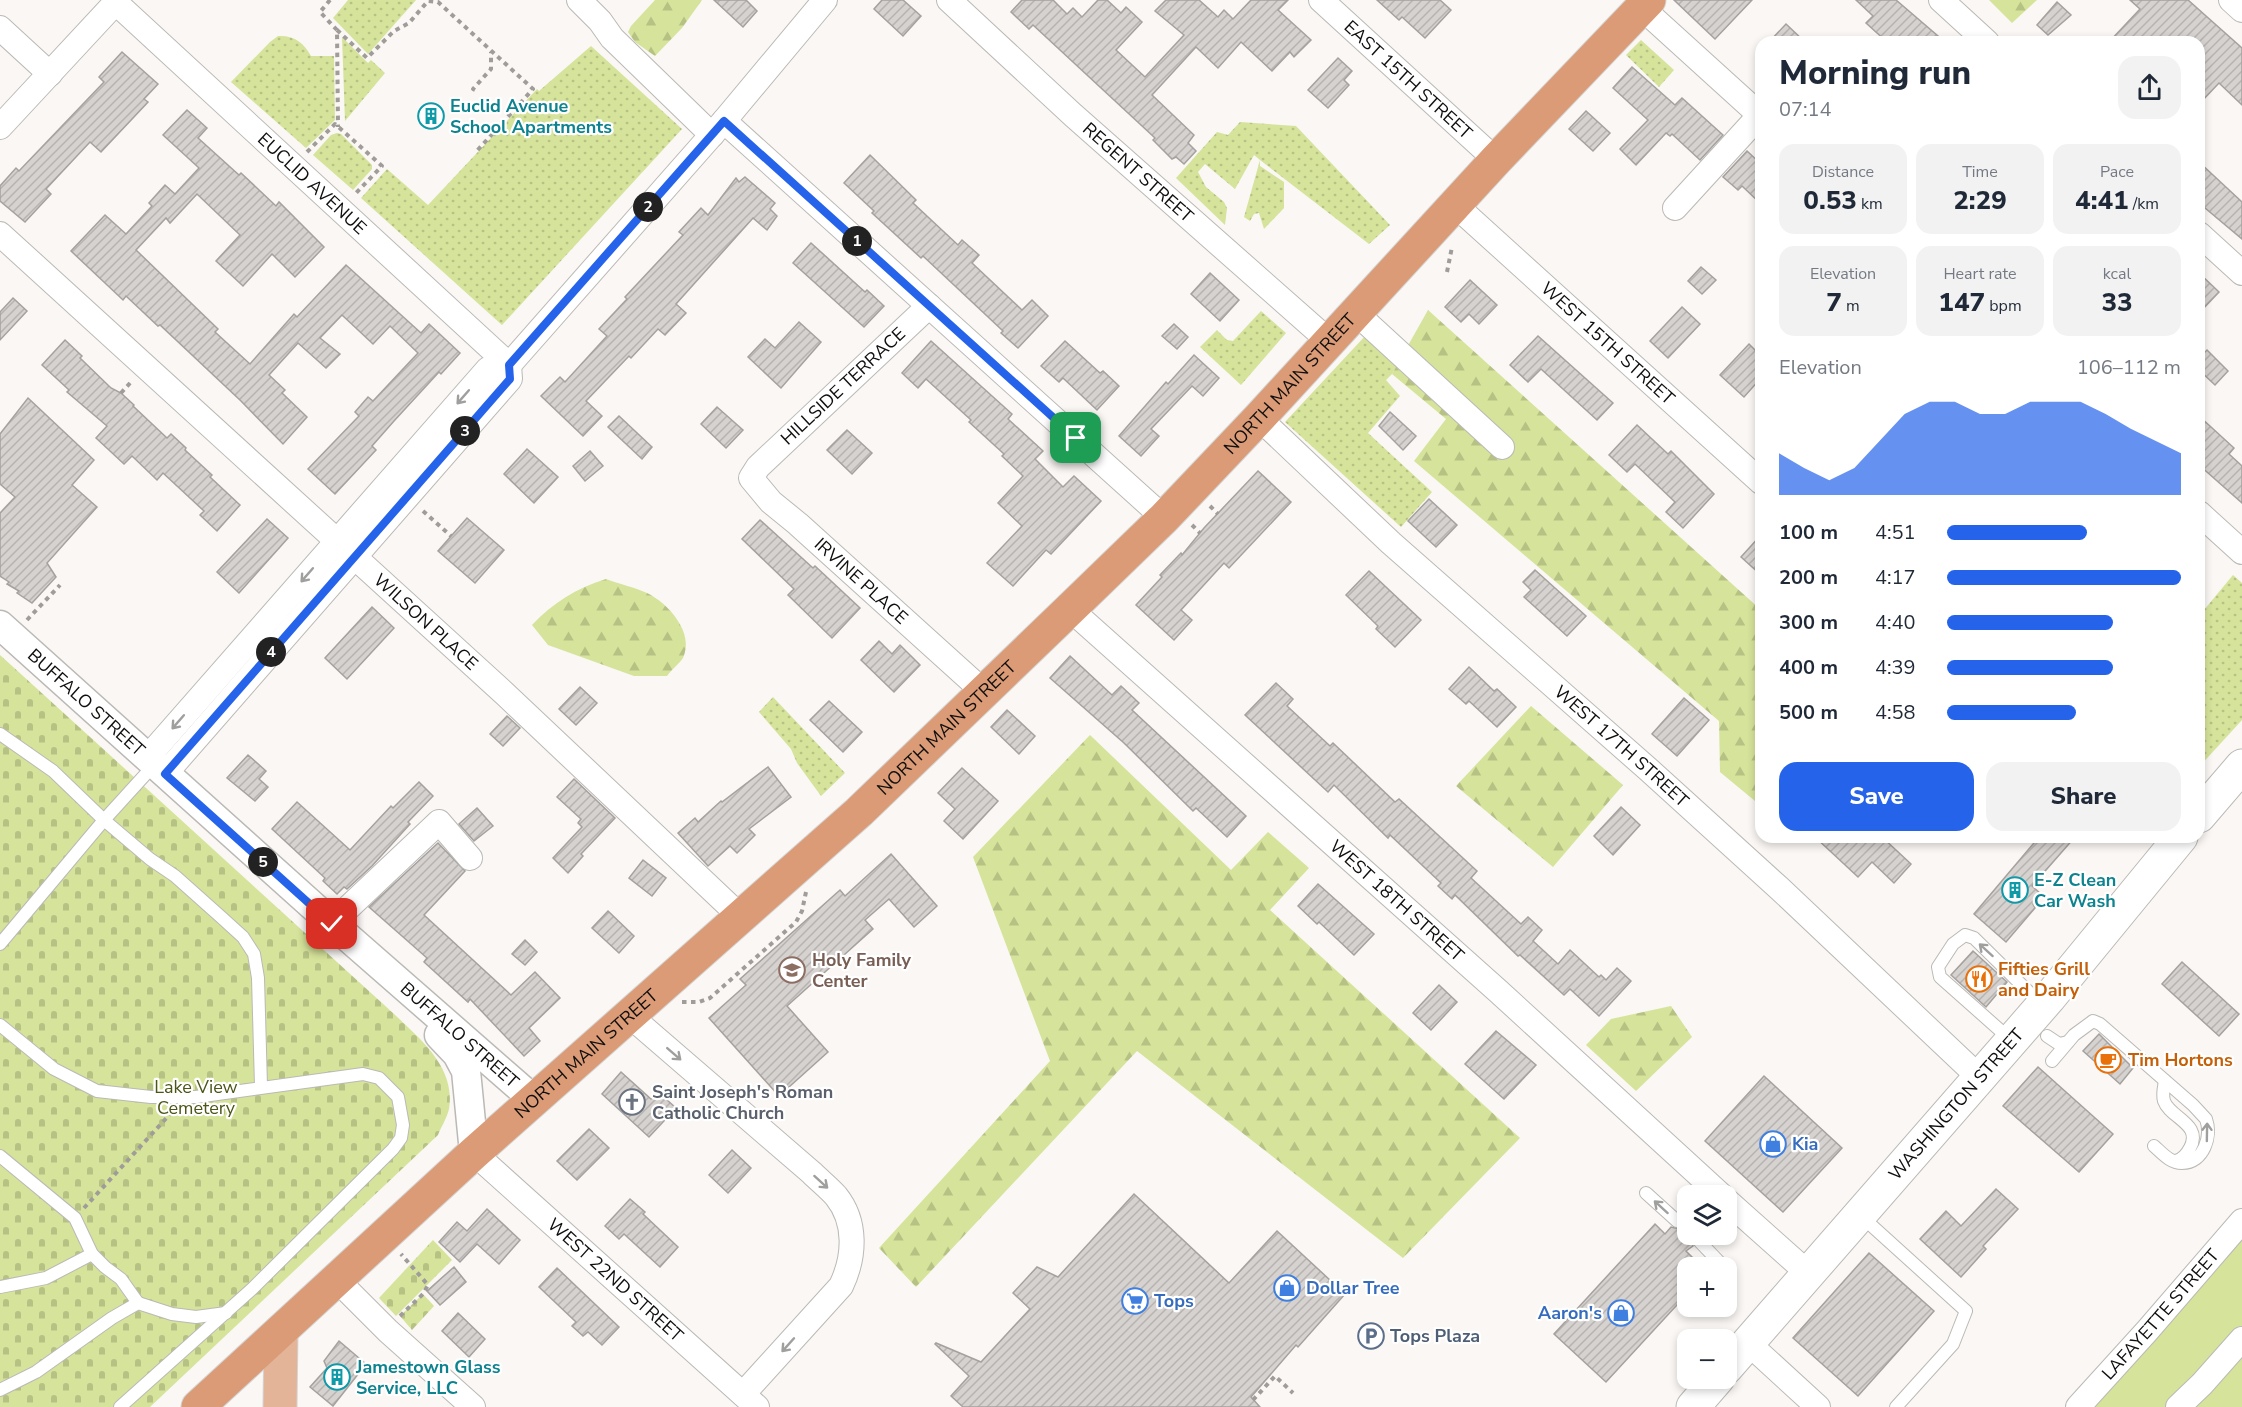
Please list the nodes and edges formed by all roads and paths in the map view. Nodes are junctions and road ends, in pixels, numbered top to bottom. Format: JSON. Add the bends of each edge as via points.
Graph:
{"nodes":[{"id":1,"x":330,"y":0,"type":"edge"},
{"id":2,"x":579,"y":0,"type":"edge"},
{"id":3,"x":825,"y":0,"type":"edge"},
{"id":4,"x":950,"y":0,"type":"edge"},
{"id":5,"x":1321,"y":0,"type":"edge"},
{"id":6,"x":1941,"y":0,"type":"edge"},
{"id":7,"x":2231,"y":0,"type":"edge"},
{"id":8,"x":117,"y":1,"type":"edge"},
{"id":9,"x":1646,"y":4,"type":"edge"},
{"id":10,"x":2242,"y":10,"type":"edge"},
{"id":11,"x":0,"y":28,"type":"edge"},
{"id":12,"x":338,"y":30,"type":"junction"},
{"id":13,"x":1981,"y":36,"type":"edge"},
{"id":14,"x":491,"y":51,"type":"junction"},
{"id":15,"x":50,"y":74,"type":"junction"},
{"id":16,"x":475,"y":90,"type":"dead end"},
{"id":17,"x":1755,"y":111,"type":"edge"},
{"id":18,"x":1755,"y":121,"type":"edge"},
{"id":19,"x":0,"y":127,"type":"edge"},
{"id":20,"x":338,"y":128,"type":"junction"},
{"id":21,"x":718,"y":128,"type":"junction"},
{"id":22,"x":307,"y":153,"type":"dead end"},
{"id":23,"x":475,"y":153,"type":"dead end"},
{"id":24,"x":1496,"y":160,"type":"junction"},
{"id":25,"x":354,"y":196,"type":"dead end"},
{"id":26,"x":1455,"y":205,"type":"junction"},
{"id":27,"x":1675,"y":208,"type":"dead end"},
{"id":28,"x":0,"y":234,"type":"edge"},
{"id":29,"x":2205,"y":239,"type":"edge"},
{"id":30,"x":1453,"y":244,"type":"dead end"},
{"id":31,"x":1447,"y":272,"type":"dead end"},
{"id":32,"x":2242,"y":273,"type":"edge"},
{"id":33,"x":929,"y":306,"type":"junction"},
{"id":34,"x":1356,"y":313,"type":"junction"},
{"id":35,"x":1330,"y":342,"type":"junction"},
{"id":36,"x":509,"y":365,"type":"junction"},
{"id":37,"x":131,"y":382,"type":"dead end"},
{"id":38,"x":121,"y":393,"type":"dead end"},
{"id":39,"x":1259,"y":418,"type":"junction"},
{"id":40,"x":1502,"y":447,"type":"dead end"},
{"id":41,"x":758,"y":467,"type":"joint"},
{"id":42,"x":1755,"y":477,"type":"edge"},
{"id":43,"x":407,"y":497,"type":"junction"},
{"id":44,"x":1164,"y":518,"type":"junction"},
{"id":45,"x":2205,"y":518,"type":"edge"},
{"id":46,"x":451,"y":536,"type":"dead end"},
{"id":47,"x":346,"y":549,"type":"junction"},
{"id":48,"x":2242,"y":552,"type":"edge"},
{"id":49,"x":60,"y":585,"type":"dead end"},
{"id":50,"x":1070,"y":609,"type":"junction"},
{"id":51,"x":12,"y":624,"type":"edge"},
{"id":52,"x":984,"y":692,"type":"junction"},
{"id":53,"x":0,"y":734,"type":"edge"},
{"id":54,"x":155,"y":765,"type":"junction"},
{"id":55,"x":2242,"y":766,"type":"edge"},
{"id":56,"x":2205,"y":809,"type":"edge"},
{"id":57,"x":104,"y":820,"type":"junction"},
{"id":58,"x":2167,"y":843,"type":"edge"},
{"id":59,"x":470,"y":858,"type":"dead end"},
{"id":60,"x":806,"y":883,"type":"dead end"},
{"id":61,"x":741,"y":917,"type":"junction"},
{"id":62,"x":332,"y":923,"type":"junction"},
{"id":63,"x":1,"y":941,"type":"edge"},
{"id":64,"x":385,"y":970,"type":"junction"},
{"id":65,"x":673,"y":1001,"type":"dead end"},
{"id":66,"x":630,"y":1016,"type":"junction"},
{"id":67,"x":2045,"y":1021,"type":"junction"},
{"id":68,"x":0,"y":1025,"type":"edge"},
{"id":69,"x":2012,"y":1041,"type":"junction"},
{"id":70,"x":2068,"y":1042,"type":"junction"},
{"id":71,"x":2052,"y":1060,"type":"dead end"},
{"id":72,"x":1980,"y":1078,"type":"junction"},
{"id":73,"x":2165,"y":1081,"type":"junction"},
{"id":74,"x":261,"y":1086,"type":"junction"},
{"id":75,"x":186,"y":1097,"type":"junction"},
{"id":76,"x":534,"y":1100,"type":"junction"},
{"id":77,"x":2154,"y":1146,"type":"dead end"},
{"id":78,"x":474,"y":1152,"type":"junction"},
{"id":79,"x":0,"y":1156,"type":"edge"},
{"id":80,"x":2175,"y":1162,"type":"junction"},
{"id":81,"x":1710,"y":1185,"type":"edge"},
{"id":82,"x":1646,"y":1193,"type":"dead end"},
{"id":83,"x":1737,"y":1210,"type":"edge"},
{"id":84,"x":1860,"y":1215,"type":"junction"},
{"id":85,"x":75,"y":1218,"type":"junction"},
{"id":86,"x":1677,"y":1221,"type":"dead end"},
{"id":87,"x":2242,"y":1221,"type":"edge"},
{"id":88,"x":1703,"y":1245,"type":"edge"},
{"id":89,"x":395,"y":1248,"type":"dead end"},
{"id":90,"x":92,"y":1254,"type":"junction"},
{"id":91,"x":1714,"y":1257,"type":"edge"},
{"id":92,"x":1809,"y":1274,"type":"junction"},
{"id":93,"x":336,"y":1279,"type":"junction"},
{"id":94,"x":0,"y":1287,"type":"edge"},
{"id":95,"x":138,"y":1303,"type":"junction"},
{"id":96,"x":226,"y":1313,"type":"junction"},
{"id":97,"x":395,"y":1320,"type":"dead end"},
{"id":98,"x":281,"y":1331,"type":"junction"},
{"id":99,"x":2242,"y":1339,"type":"edge"},
{"id":100,"x":1748,"y":1343,"type":"junction"},
{"id":101,"x":1737,"y":1356,"type":"edge"},
{"id":102,"x":1709,"y":1389,"type":"edge"},
{"id":103,"x":0,"y":1390,"type":"edge"},
{"id":104,"x":1293,"y":1393,"type":"dead end"},
{"id":105,"x":750,"y":1400,"type":"edge"},
{"id":106,"x":1253,"y":1400,"type":"dead end"},
{"id":107,"x":120,"y":1407,"type":"edge"},
{"id":108,"x":198,"y":1407,"type":"edge"},
{"id":109,"x":280,"y":1407,"type":"edge"},
{"id":110,"x":473,"y":1407,"type":"edge"},
{"id":111,"x":1693,"y":1407,"type":"edge"},
{"id":112,"x":1818,"y":1407,"type":"edge"},
{"id":113,"x":1896,"y":1407,"type":"edge"},
{"id":114,"x":2078,"y":1407,"type":"edge"},
{"id":115,"x":2178,"y":1407,"type":"edge"}],
"edges":[{"from":1,"to":12,"type":"path","via":[[320,12]]},
{"from":2,"to":21,"type":"street","via":[[612,38]]},
{"from":3,"to":21,"type":"street"},
{"from":4,"to":35,"type":"street","name":"REGENT STREET","via":[[1073,115]]},
{"from":5,"to":24,"type":"street","name":"EAST 15TH STREET"},
{"from":6,"to":13,"type":"street"},
{"from":7,"to":10,"type":"street"},
{"from":8,"to":15,"type":"street"},
{"from":8,"to":36,"type":"street","name":"EUCLID AVENUE"},
{"from":9,"to":17,"type":"street"},
{"from":9,"to":24,"type":"highway","name":"NORTH MAIN STREET"},
{"from":11,"to":15,"type":"street"},
{"from":12,"to":14,"type":"path","via":[[367,58],[394,31],[409,23],[428,1],[438,2]]},
{"from":12,"to":20,"type":"path"},
{"from":14,"to":16,"type":"path","via":[[491,69]]},
{"from":14,"to":23,"type":"path","via":[[533,89]]},
{"from":15,"to":19,"type":"street"},
{"from":18,"to":27,"type":"street"},
{"from":20,"to":22,"type":"path","via":[[335,124]]},
{"from":20,"to":25,"type":"path","via":[[382,166]]},
{"from":21,"to":33,"type":"street"},
{"from":21,"to":36,"type":"street"},
{"from":24,"to":26,"type":"highway","name":"NORTH MAIN STREET"},
{"from":26,"to":34,"type":"highway","name":"NORTH MAIN STREET"},
{"from":26,"to":42,"type":"street","name":"WEST 15TH STREET"},
{"from":28,"to":47,"type":"street","name":"WILSON PLACE"},
{"from":29,"to":32,"type":"street"},
{"from":30,"to":31,"type":"path"},
{"from":33,"to":41,"type":"street","name":"HILLSIDE TERRACE"},
{"from":33,"to":44,"type":"street"},
{"from":34,"to":35,"type":"highway","name":"NORTH MAIN STREET"},
{"from":34,"to":40,"type":"street"},
{"from":35,"to":39,"type":"highway","name":"NORTH MAIN STREET"},
{"from":36,"to":43,"type":"street","via":[[510,379]]},
{"from":36,"to":47,"type":"street","one_way":true,"via":[[488,369]]},
{"from":37,"to":38,"type":"path"},
{"from":39,"to":44,"type":"highway","name":"NORTH MAIN STREET"},
{"from":39,"to":72,"type":"street","name":"WEST 17TH STREET","via":[[1391,543],[1649,770]]},
{"from":41,"to":52,"type":"street","name":"IRVINE PLACE","via":[[751,478],[771,502]]},
{"from":43,"to":46,"type":"path"},
{"from":43,"to":47,"type":"street"},
{"from":44,"to":50,"type":"highway","name":"NORTH MAIN STREET"},
{"from":45,"to":48,"type":"street"},
{"from":47,"to":54,"type":"street"},
{"from":47,"to":61,"type":"street","name":"WILSON PLACE"},
{"from":49,"to":51,"type":"path"},
{"from":50,"to":52,"type":"highway","name":"NORTH MAIN STREET"},
{"from":50,"to":81,"type":"street","name":"WEST 18TH STREET"},
{"from":51,"to":54,"type":"street","name":"BUFFALO STREET"},
{"from":52,"to":61,"type":"highway","name":"NORTH MAIN STREET","via":[[859,812]]},
{"from":53,"to":57,"type":"lane","via":[[53,771]]},
{"from":54,"to":57,"type":"lane"},
{"from":54,"to":62,"type":"street","name":"BUFFALO STREET"},
{"from":55,"to":56,"type":"main road"},
{"from":57,"to":63,"type":"lane"},
{"from":57,"to":74,"type":"lane","via":[[175,876],[243,937],[254,954]]},
{"from":58,"to":67,"type":"main road","name":"WASHINGTON STREET"},
{"from":59,"to":62,"type":"street","via":[[439,822]]},
{"from":60,"to":65,"type":"path","via":[[807,895],[796,922],[731,980],[699,1002]]},
{"from":61,"to":66,"type":"highway","name":"NORTH MAIN STREET"},
{"from":62,"to":64,"type":"street","name":"BUFFALO STREET"},
{"from":64,"to":76,"type":"street","name":"BUFFALO STREET"},
{"from":64,"to":78,"type":"street","name":"BUFFALO STREET","via":[[395,992],[457,1054],[466,1071]]},
{"from":66,"to":76,"type":"highway","name":"NORTH MAIN STREET"},
{"from":66,"to":105,"type":"street","one_way":true,"via":[[835,1195],[848,1215],[852,1253],[841,1286]]},
{"from":67,"to":69,"type":"main road","name":"WASHINGTON STREET"},
{"from":67,"to":69,"type":"lane","one_way":true,"via":[[1974,938],[1965,935],[1953,944],[1938,967],[1940,977]]},
{"from":67,"to":70,"type":"lane","via":[[2059,1044]]},
{"from":68,"to":75,"type":"lane","via":[[54,1069],[97,1091]]},
{"from":69,"to":72,"type":"main road","name":"WASHINGTON STREET"},
{"from":70,"to":71,"type":"lane"},
{"from":70,"to":73,"type":"lane","via":[[2096,1022]]},
{"from":72,"to":84,"type":"main road","name":"WASHINGTON STREET"},
{"from":73,"to":80,"type":"lane","via":[[2166,1104],[2187,1124],[2193,1136],[2187,1154]]},
{"from":80,"to":73,"type":"lane","one_way":true,"via":[[2196,1159],[2207,1140],[2208,1124]]},
{"from":74,"to":75,"type":"lane"},
{"from":74,"to":96,"type":"lane","via":[[363,1074],[379,1078],[398,1097],[401,1138]]},
{"from":75,"to":85,"type":"path"},
{"from":76,"to":78,"type":"highway","name":"NORTH MAIN STREET"},
{"from":77,"to":80,"type":"lane"},
{"from":78,"to":93,"type":"highway","name":"NORTH MAIN STREET"},
{"from":78,"to":105,"type":"street","name":"WEST 22ND STREET"},
{"from":79,"to":85,"type":"lane"},
{"from":86,"to":82,"type":"lane","one_way":true},
{"from":83,"to":92,"type":"street"},
{"from":84,"to":92,"type":"main road","name":"WASHINGTON STREET"},
{"from":84,"to":113,"type":"lane","via":[[1966,1311],[1953,1344]]},
{"from":85,"to":90,"type":"lane"},
{"from":87,"to":114,"type":"street","name":"LAFAYETTE STREET"},
{"from":88,"to":91,"type":"lane"},
{"from":89,"to":97,"type":"path","via":[[428,1285]]},
{"from":90,"to":94,"type":"lane","via":[[46,1278]]},
{"from":90,"to":95,"type":"lane","via":[[121,1279]]},
{"from":92,"to":100,"type":"main road","name":"WASHINGTON STREET"},
{"from":93,"to":98,"type":"highway","name":"NORTH MAIN STREET"},
{"from":93,"to":110,"type":"street"},
{"from":95,"to":96,"type":"lane","via":[[196,1317]]},
{"from":95,"to":103,"type":"lane","via":[[36,1372]]},
{"from":96,"to":107,"type":"lane"},
{"from":98,"to":108,"type":"highway","name":"NORTH MAIN STREET"},
{"from":98,"to":109,"type":"main road"},
{"from":99,"to":115,"type":"street"},
{"from":100,"to":101,"type":"main road","name":"WASHINGTON STREET"},
{"from":100,"to":112,"type":"street"},
{"from":102,"to":111,"type":"main road"},
{"from":104,"to":106,"type":"path","via":[[1275,1376]]}]}
